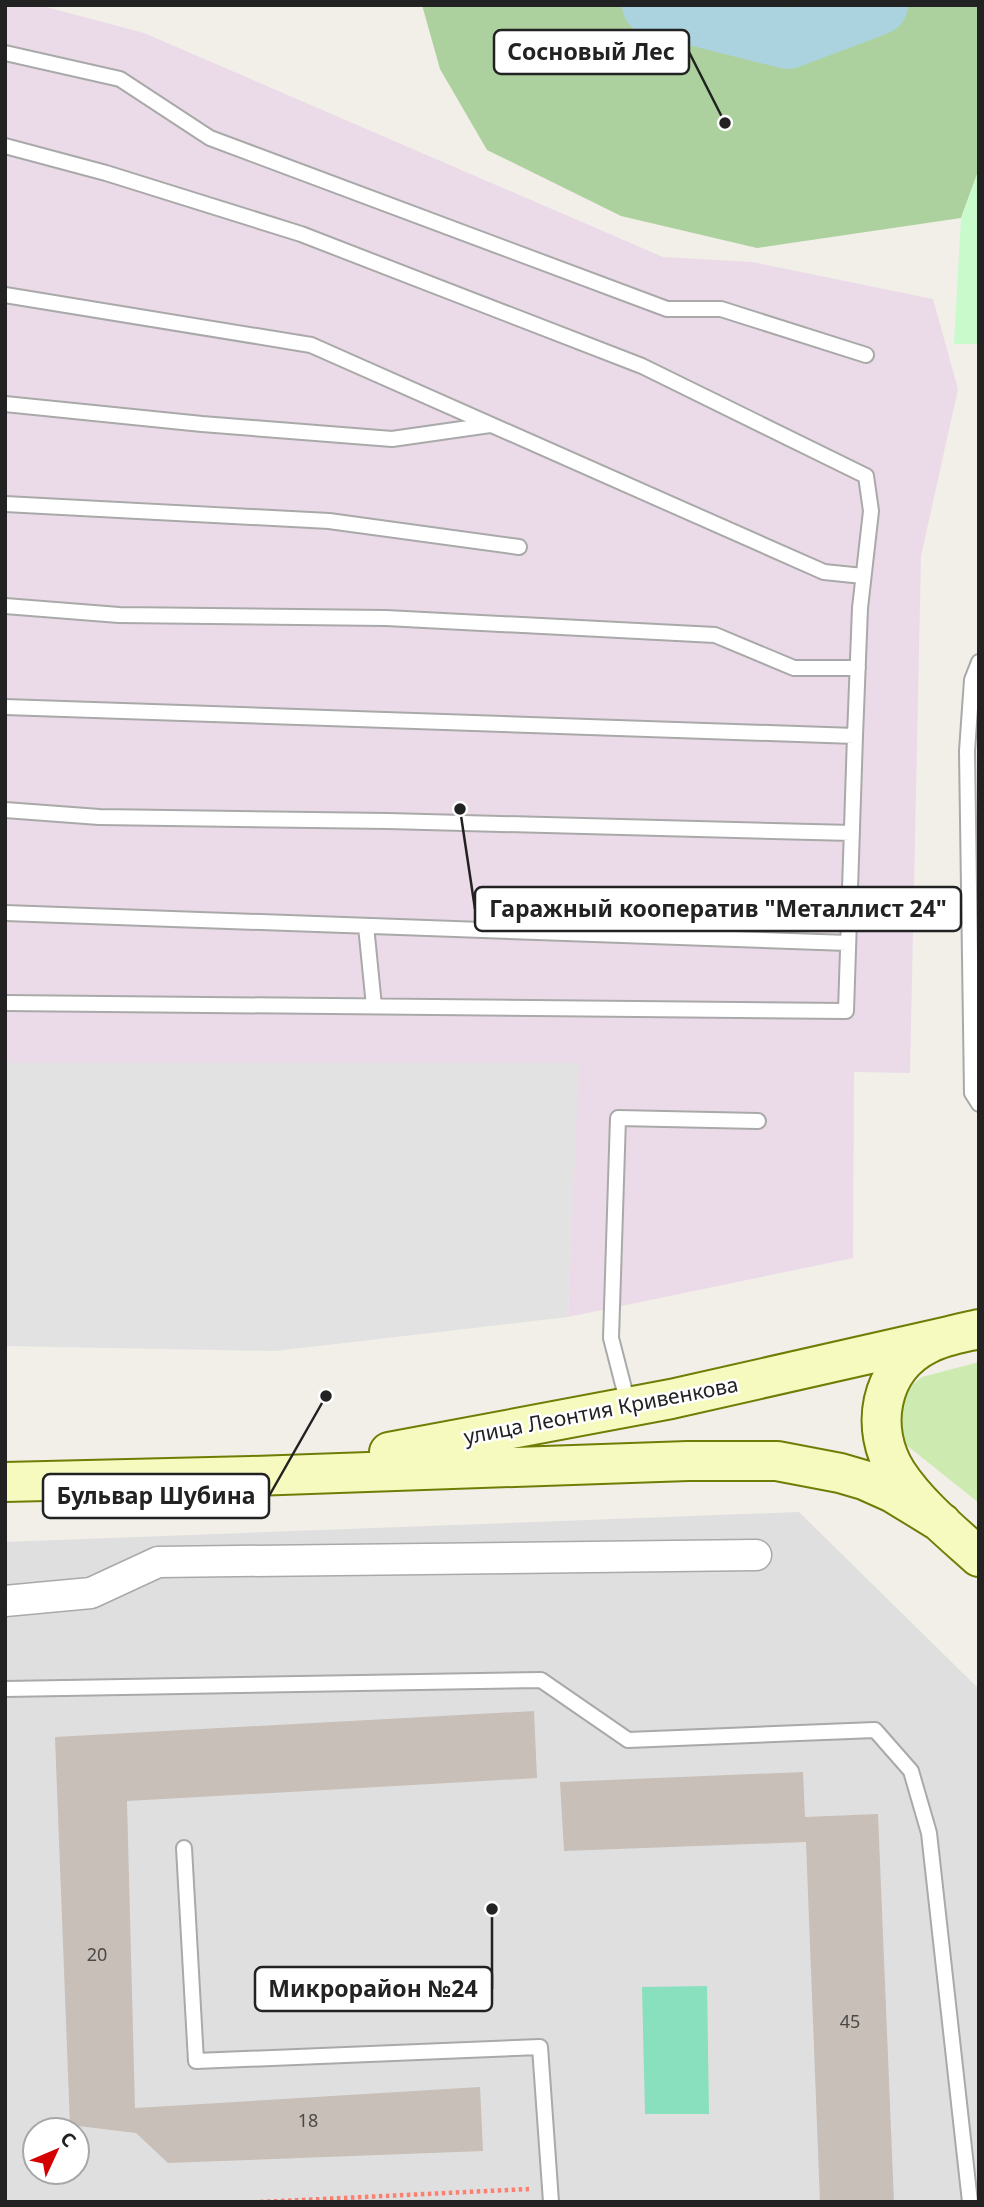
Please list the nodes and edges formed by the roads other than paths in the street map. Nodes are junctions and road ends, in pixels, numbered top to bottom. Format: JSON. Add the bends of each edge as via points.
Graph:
{"nodes":[{"id":1,"x":5,"y":53,"type":"edge"},
{"id":2,"x":5,"y":146,"type":"edge"},
{"id":3,"x":5,"y":295,"type":"edge"},
{"id":4,"x":866,"y":355,"type":"dead end"},
{"id":5,"x":5,"y":404,"type":"edge"},
{"id":6,"x":491,"y":425,"type":"junction"},
{"id":7,"x":5,"y":504,"type":"edge"},
{"id":8,"x":519,"y":547,"type":"dead end"},
{"id":9,"x":863,"y":576,"type":"junction"},
{"id":10,"x":5,"y":606,"type":"edge"},
{"id":11,"x":979,"y":662,"type":"edge"},
{"id":12,"x":858,"y":668,"type":"junction"},
{"id":13,"x":5,"y":707,"type":"edge"},
{"id":14,"x":855,"y":736,"type":"junction"},
{"id":15,"x":5,"y":810,"type":"edge"},
{"id":16,"x":852,"y":833,"type":"junction"},
{"id":17,"x":5,"y":913,"type":"edge"},
{"id":18,"x":366,"y":926,"type":"junction"},
{"id":19,"x":848,"y":943,"type":"junction"},
{"id":20,"x":5,"y":1003,"type":"edge"},
{"id":21,"x":374,"y":1006,"type":"junction"},
{"id":22,"x":979,"y":1104,"type":"edge"},
{"id":23,"x":758,"y":1121,"type":"dead end"},
{"id":24,"x":964,"y":1332,"type":"edge"},
{"id":25,"x":629,"y":1407,"type":"junction"},
{"id":26,"x":251,"y":1476,"type":"junction"},
{"id":27,"x":5,"y":1482,"type":"edge"},
{"id":28,"x":957,"y":1535,"type":"edge"},
{"id":29,"x":756,"y":1555,"type":"dead end"},
{"id":30,"x":979,"y":1557,"type":"edge"},
{"id":31,"x":5,"y":1601,"type":"edge"},
{"id":32,"x":5,"y":1689,"type":"edge"},
{"id":33,"x":184,"y":1848,"type":"dead end"},
{"id":34,"x":550,"y":2195,"type":"edge"},
{"id":35,"x":970,"y":2202,"type":"edge"}],
"edges":[{"from":1,"to":4,"type":"lane","via":[[120,79],[210,138],[667,309],[721,309]]},
{"from":2,"to":9,"type":"lane","via":[[314,239],[642,366],[866,476],[871,511]]},
{"from":3,"to":6,"type":"lane","via":[[311,345]]},
{"from":5,"to":6,"type":"lane","via":[[392,439]]},
{"from":6,"to":9,"type":"lane","via":[[824,572]]},
{"from":7,"to":8,"type":"lane","via":[[328,521]]},
{"from":9,"to":12,"type":"lane"},
{"from":10,"to":12,"type":"lane","via":[[119,614],[386,618],[715,635],[794,668]]},
{"from":11,"to":22,"type":"lane","via":[[972,680],[967,751],[972,1093]]},
{"from":12,"to":14,"type":"lane"},
{"from":13,"to":14,"type":"lane"},
{"from":14,"to":16,"type":"lane"},
{"from":15,"to":16,"type":"lane","via":[[99,817]]},
{"from":16,"to":19,"type":"lane"},
{"from":17,"to":18,"type":"lane"},
{"from":18,"to":19,"type":"lane"},
{"from":18,"to":21,"type":"lane"},
{"from":19,"to":21,"type":"lane","via":[[846,1011]]},
{"from":20,"to":21,"type":"lane"},
{"from":23,"to":25,"type":"lane","via":[[618,1118],[611,1338]]},
{"from":24,"to":25,"type":"main road","name":"улица Леонтия Кривенкова"},
{"from":24,"to":28,"type":"main road","via":[[911,1354],[891,1379],[881,1414],[886,1451],[897,1472],[915,1496]]},
{"from":25,"to":26,"type":"main road","name":"улица Леонтия Кривенкова"},
{"from":26,"to":27,"type":"main road","name":"улица Леонтия Кривенкова"},
{"from":26,"to":28,"type":"main road","name":"улица Леонтия Кривенкова","via":[[777,1461],[864,1480],[893,1493]]},
{"from":28,"to":30,"type":"main road"},
{"from":29,"to":31,"type":"street","via":[[158,1562],[91,1594]]},
{"from":32,"to":35,"type":"lane","via":[[541,1680],[628,1740],[875,1730],[911,1770],[929,1833]]},
{"from":33,"to":34,"type":"lane","via":[[196,2061],[540,2047]]}]}
